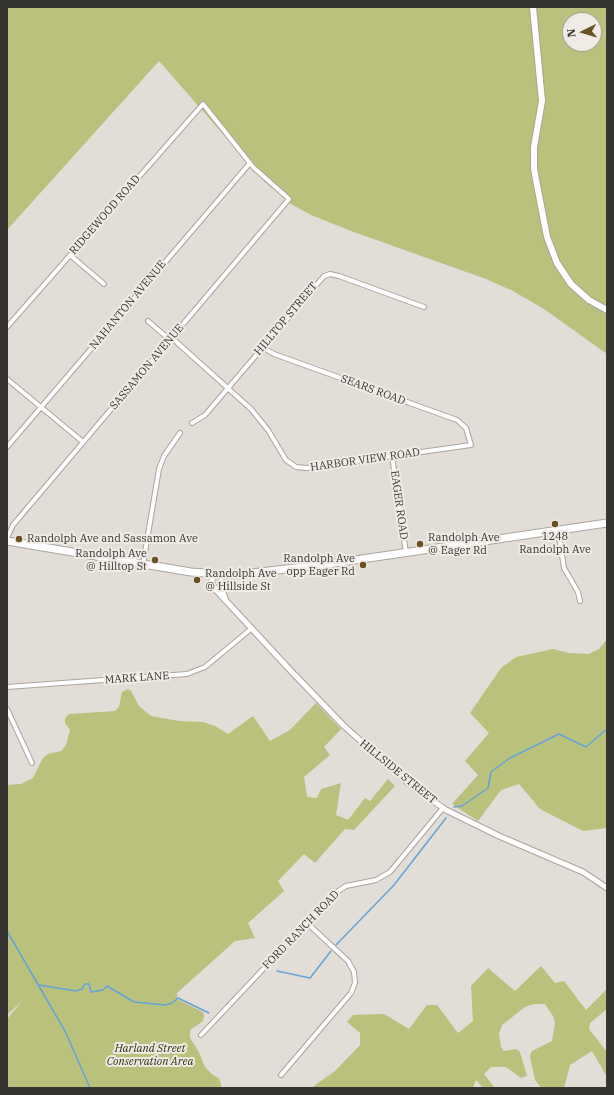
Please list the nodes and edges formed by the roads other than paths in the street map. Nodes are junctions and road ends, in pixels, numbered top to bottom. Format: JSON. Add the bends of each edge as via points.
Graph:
{"nodes":[{"id":1,"x":533,"y":7,"type":"edge"},
{"id":2,"x":250,"y":163,"type":"junction"},
{"id":3,"x":70,"y":255,"type":"junction"},
{"id":4,"x":104,"y":284,"type":"dead end"},
{"id":5,"x":424,"y":307,"type":"dead end"},
{"id":6,"x":607,"y":310,"type":"edge"},
{"id":7,"x":148,"y":322,"type":"dead end"},
{"id":8,"x":7,"y":327,"type":"edge"},
{"id":9,"x":171,"y":339,"type":"junction"},
{"id":10,"x":262,"y":347,"type":"junction"},
{"id":11,"x":7,"y":379,"type":"edge"},
{"id":12,"x":228,"y":388,"type":"junction"},
{"id":13,"x":41,"y":408,"type":"junction"},
{"id":14,"x":192,"y":423,"type":"dead end"},
{"id":15,"x":180,"y":433,"type":"dead end"},
{"id":16,"x":83,"y":442,"type":"junction"},
{"id":17,"x":471,"y":445,"type":"joint"},
{"id":18,"x":7,"y":447,"type":"edge"},
{"id":19,"x":392,"y":456,"type":"junction"},
{"id":20,"x":607,"y":523,"type":"edge"},
{"id":21,"x":558,"y":530,"type":"junction"},
{"id":22,"x":7,"y":538,"type":"edge"},
{"id":23,"x":7,"y":541,"type":"edge"},
{"id":24,"x":406,"y":553,"type":"junction"},
{"id":25,"x":143,"y":564,"type":"junction"},
{"id":26,"x":212,"y":575,"type":"junction"},
{"id":27,"x":221,"y":575,"type":"junction"},
{"id":28,"x":580,"y":600,"type":"dead end"},
{"id":29,"x":227,"y":602,"type":"junction"},
{"id":30,"x":252,"y":628,"type":"junction"},
{"id":31,"x":7,"y":687,"type":"edge"},
{"id":32,"x":7,"y":709,"type":"edge"},
{"id":33,"x":32,"y":763,"type":"dead end"},
{"id":34,"x":442,"y":808,"type":"junction"},
{"id":35,"x":607,"y":888,"type":"edge"},
{"id":36,"x":307,"y":923,"type":"junction"},
{"id":37,"x":201,"y":1035,"type":"dead end"},
{"id":38,"x":281,"y":1075,"type":"dead end"}],
"edges":[{"from":1,"to":6,"type":"main road","via":[[542,100],[534,147],[534,169],[546,233],[554,258],[568,280],[589,300]]},
{"from":2,"to":3,"type":"street","name":"RIDGEWOOD ROAD","via":[[203,104]]},
{"from":2,"to":9,"type":"street","name":"SASSAMON AVENUE","via":[[290,199]]},
{"from":2,"to":13,"type":"street","name":"NAHANTON AVENUE"},
{"from":3,"to":4,"type":"street"},
{"from":3,"to":8,"type":"street","name":"RIDGEWOOD ROAD"},
{"from":5,"to":10,"type":"street","name":"HILLTOP STREET","via":[[339,276],[327,275],[316,283]]},
{"from":7,"to":9,"type":"street","name":"HARBOR VIEW ROAD"},
{"from":9,"to":12,"type":"street","name":"HARBOR VIEW ROAD"},
{"from":9,"to":16,"type":"street","name":"SASSAMON AVENUE"},
{"from":10,"to":12,"type":"street","name":"HILLTOP STREET"},
{"from":10,"to":17,"type":"street","name":"SEARS ROAD","via":[[274,354],[457,420],[466,428]]},
{"from":11,"to":13,"type":"street"},
{"from":12,"to":14,"type":"street","name":"HILLTOP STREET","via":[[203,417]]},
{"from":12,"to":19,"type":"street","name":"HARBOR VIEW ROAD","via":[[254,413],[268,430],[286,460],[296,467],[307,468]]},
{"from":13,"to":16,"type":"street"},
{"from":13,"to":18,"type":"street","name":"NAHANTON AVENUE"},
{"from":15,"to":25,"type":"street","via":[[164,456],[160,469]]},
{"from":16,"to":22,"type":"street","name":"SASSAMON AVENUE","via":[[11,528]]},
{"from":17,"to":19,"type":"street","name":"HARBOR VIEW ROAD"},
{"from":19,"to":24,"type":"street","name":"EAGER ROAD"},
{"from":20,"to":21,"type":"main road"},
{"from":21,"to":24,"type":"main road"},
{"from":21,"to":28,"type":"street","via":[[564,568]]},
{"from":23,"to":25,"type":"main road"},
{"from":24,"to":27,"type":"main road","via":[[264,573]]},
{"from":25,"to":26,"type":"main road"},
{"from":26,"to":27,"type":"main road"},
{"from":26,"to":29,"type":"street","name":"HILLSIDE STREET","via":[[214,587]]},
{"from":27,"to":29,"type":"street","name":"HILLSIDE STREET","via":[[222,590]]},
{"from":29,"to":30,"type":"street","name":"HILLSIDE STREET"},
{"from":30,"to":31,"type":"street","name":"MARK LANE","via":[[212,662],[191,674]]},
{"from":30,"to":34,"type":"street","name":"HILLSIDE STREET","via":[[344,726],[383,762]]},
{"from":32,"to":33,"type":"street"},
{"from":34,"to":35,"type":"street","name":"HILLSIDE STREET","via":[[583,872]]},
{"from":34,"to":36,"type":"street","name":"FORD RANCH ROAD","via":[[390,872],[376,880],[340,889]]},
{"from":36,"to":37,"type":"street","name":"FORD RANCH ROAD"},
{"from":36,"to":38,"type":"street","via":[[348,961],[354,972],[355,983],[351,994]]}]}
